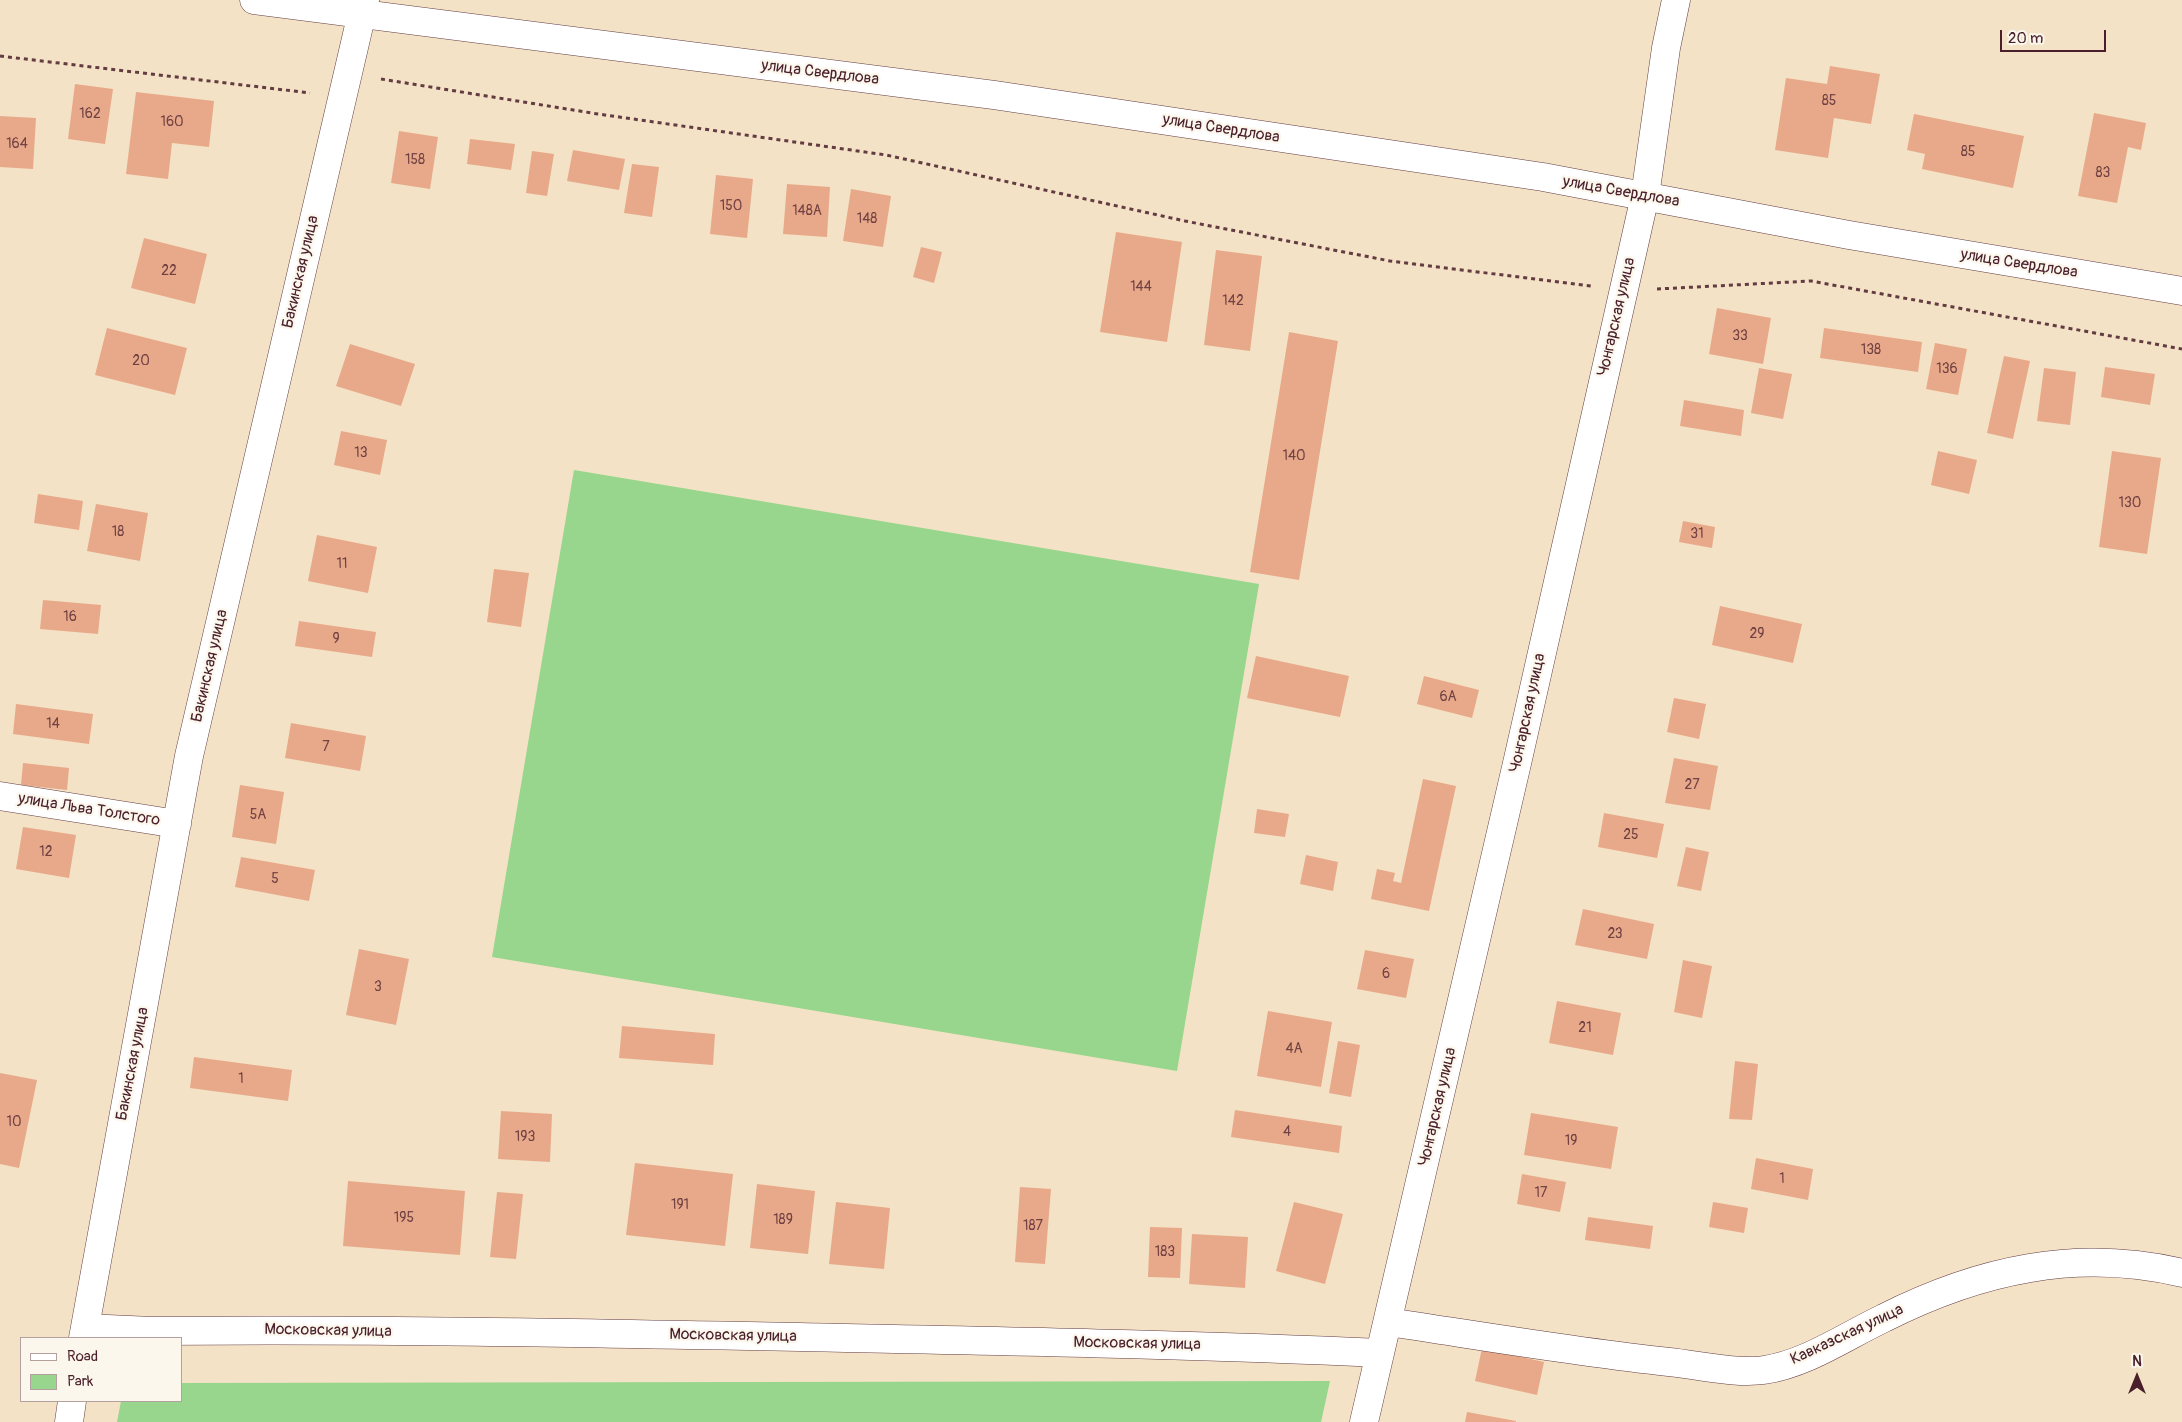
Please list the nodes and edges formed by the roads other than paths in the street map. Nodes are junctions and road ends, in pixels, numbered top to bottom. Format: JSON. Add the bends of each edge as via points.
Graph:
{"nodes":[{"id":1,"x":254,"y":0,"type":"edge"},
{"id":2,"x":1676,"y":0,"type":"edge"},
{"id":3,"x":363,"y":6,"type":"edge"},
{"id":4,"x":1645,"y":196,"type":"junction"},
{"id":5,"x":2182,"y":291,"type":"edge"},
{"id":6,"x":0,"y":796,"type":"edge"},
{"id":7,"x":177,"y":824,"type":"junction"},
{"id":8,"x":2182,"y":1273,"type":"edge"},
{"id":9,"x":1388,"y":1322,"type":"junction"},
{"id":10,"x":84,"y":1333,"type":"edge"},
{"id":11,"x":1380,"y":1352,"type":"junction"},
{"id":12,"x":72,"y":1402,"type":"edge"},
{"id":13,"x":68,"y":1422,"type":"edge"},
{"id":14,"x":1364,"y":1422,"type":"edge"}],
"edges":[{"from":1,"to":3,"type":"street","name":"улица Свердлова"},
{"from":2,"to":4,"type":"street","name":"Чонгарская улица"},
{"from":3,"to":4,"type":"street","name":"улица Свердлова","via":[[412,21],[994,95],[1533,176]]},
{"from":3,"to":7,"type":"street","name":"Бакинская улица"},
{"from":4,"to":5,"type":"street","name":"улица Свердлова","via":[[1849,235]]},
{"from":4,"to":9,"type":"street","name":"Чонгарская улица"},
{"from":6,"to":7,"type":"street","name":"улица Льва Толстого"},
{"from":7,"to":10,"type":"street","name":"Бакинская улица"},
{"from":8,"to":9,"type":"street","name":"Кавказская улица","via":[[2116,1262],[2033,1267],[1944,1291],[1802,1358],[1762,1370],[1596,1354]]},
{"from":9,"to":11,"type":"street","name":"Чонгарская улица"},
{"from":10,"to":11,"type":"street","name":"Московская улица","via":[[551,1333]]},
{"from":11,"to":14,"type":"street","name":"Чонгарская улица"},
{"from":12,"to":13,"type":"street"}]}
